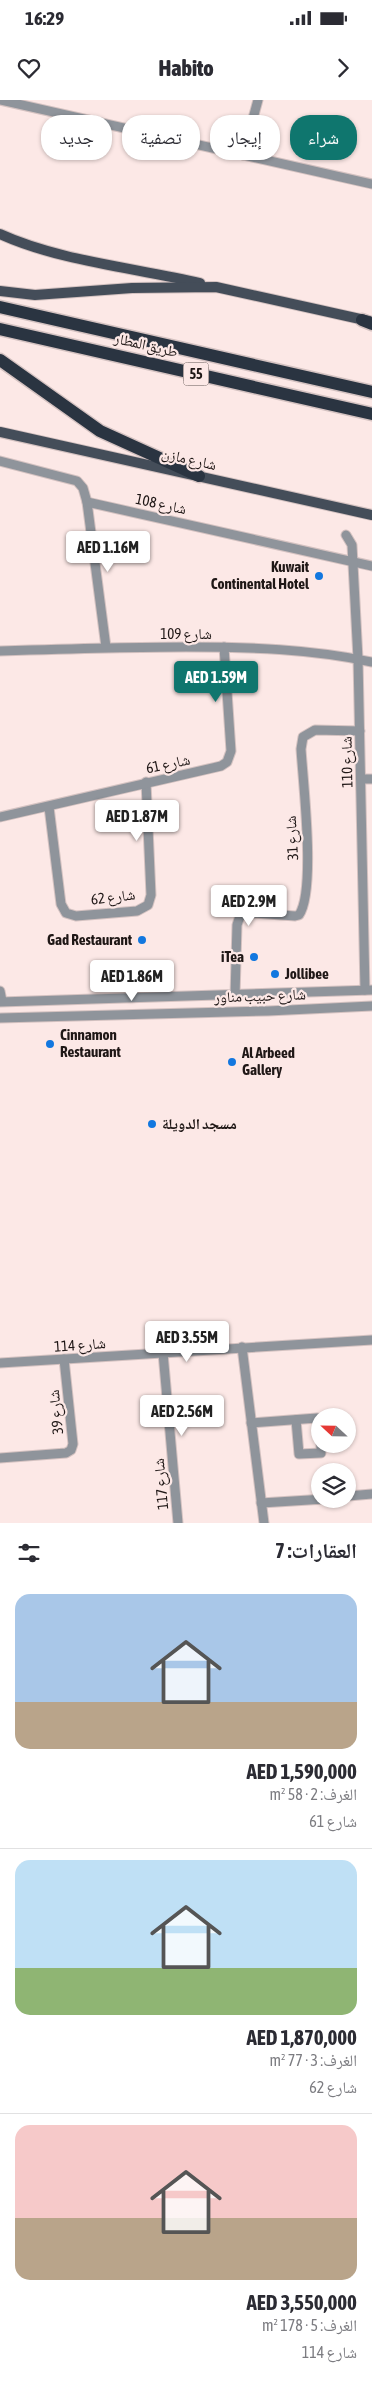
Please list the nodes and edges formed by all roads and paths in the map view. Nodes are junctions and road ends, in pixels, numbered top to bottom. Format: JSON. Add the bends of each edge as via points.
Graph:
{"nodes":[{"id":1,"x":0,"y":100,"type":"edge"},
{"id":2,"x":258,"y":100,"type":"edge"},
{"id":3,"x":254,"y":115,"type":"edge"},
{"id":4,"x":210,"y":147,"type":"edge"},
{"id":5,"x":266,"y":160,"type":"edge"},
{"id":6,"x":372,"y":184,"type":"edge"},
{"id":7,"x":0,"y":234,"type":"edge"},
{"id":8,"x":216,"y":287,"type":"junction"},
{"id":9,"x":0,"y":291,"type":"edge"},
{"id":10,"x":0,"y":307,"type":"edge"},
{"id":11,"x":369,"y":322,"type":"edge"},
{"id":12,"x":0,"y":329,"type":"edge"},
{"id":13,"x":0,"y":360,"type":"edge"},
{"id":14,"x":372,"y":392,"type":"edge"},
{"id":15,"x":372,"y":414,"type":"edge"},
{"id":16,"x":0,"y":432,"type":"edge"},
{"id":17,"x":0,"y":461,"type":"edge"},
{"id":18,"x":199,"y":476,"type":"junction"},
{"id":19,"x":87,"y":502,"type":"junction"},
{"id":20,"x":372,"y":515,"type":"edge"},
{"id":21,"x":346,"y":535,"type":"dead end"},
{"id":22,"x":352,"y":562,"type":"junction"},
{"id":23,"x":372,"y":566,"type":"edge"},
{"id":24,"x":106,"y":647,"type":"junction"},
{"id":25,"x":224,"y":647,"type":"junction"},
{"id":26,"x":0,"y":651,"type":"edge"},
{"id":27,"x":358,"y":659,"type":"junction"},
{"id":28,"x":372,"y":662,"type":"edge"},
{"id":29,"x":360,"y":731,"type":"junction"},
{"id":30,"x":361,"y":779,"type":"junction"},
{"id":31,"x":372,"y":779,"type":"edge"},
{"id":32,"x":146,"y":782,"type":"junction"},
{"id":33,"x":49,"y":807,"type":"junction"},
{"id":34,"x":0,"y":817,"type":"edge"},
{"id":35,"x":367,"y":861,"type":"edge"},
{"id":36,"x":368,"y":990,"type":"edge"},
{"id":37,"x":0,"y":991,"type":"edge"},
{"id":38,"x":322,"y":992,"type":"junction"},
{"id":39,"x":235,"y":996,"type":"junction"},
{"id":40,"x":112,"y":999,"type":"junction"},
{"id":41,"x":1,"y":1001,"type":"edge"},
{"id":42,"x":372,"y":1006,"type":"edge"},
{"id":43,"x":320,"y":1008,"type":"junction"},
{"id":44,"x":118,"y":1015,"type":"junction"},
{"id":45,"x":0,"y":1018,"type":"edge"},
{"id":46,"x":372,"y":1340,"type":"edge"},
{"id":47,"x":242,"y":1348,"type":"junction"},
{"id":48,"x":163,"y":1353,"type":"junction"},
{"id":49,"x":64,"y":1359,"type":"junction"},
{"id":50,"x":0,"y":1363,"type":"edge"},
{"id":51,"x":311,"y":1419,"type":"edge"},
{"id":52,"x":296,"y":1420,"type":"junction"},
{"id":53,"x":251,"y":1423,"type":"junction"},
{"id":54,"x":320,"y":1453,"type":"edge"},
{"id":55,"x":0,"y":1458,"type":"edge"},
{"id":56,"x":372,"y":1494,"type":"edge"},
{"id":57,"x":356,"y":1495,"type":"edge"},
{"id":58,"x":311,"y":1500,"type":"edge"},
{"id":59,"x":261,"y":1504,"type":"junction"},
{"id":60,"x":178,"y":1523,"type":"edge"},
{"id":61,"x":264,"y":1523,"type":"edge"}],
"edges":[{"from":1,"to":4,"type":"street"},
{"from":2,"to":3,"type":"street"},
{"from":5,"to":6,"type":"street"},
{"from":7,"to":8,"type":"main road","via":[[45,249]]},
{"from":8,"to":9,"type":"main road","via":[[132,288],[35,295]]},
{"from":8,"to":11,"type":"main road"},
{"from":10,"to":14,"type":"highway","name":"طريق المطار","number":"55"},
{"from":12,"to":15,"type":"highway","name":"طريق المطار","number":"55"},
{"from":13,"to":18,"type":"highway","via":[[100,431]]},
{"from":16,"to":18,"type":"main road","name":"شارع مازن"},
{"from":17,"to":19,"type":"street","via":[[77,481]]},
{"from":18,"to":20,"type":"main road","name":"شارع مازن"},
{"from":19,"to":22,"type":"street","name":"شارع 108"},
{"from":19,"to":24,"type":"street"},
{"from":21,"to":22,"type":"street","name":"شارع 110","via":[[352,545]]},
{"from":22,"to":23,"type":"street","name":"شارع 108"},
{"from":22,"to":27,"type":"street","name":"شارع 110"},
{"from":24,"to":25,"type":"street","name":"شارع 109"},
{"from":24,"to":26,"type":"street","name":"شارع 109"},
{"from":25,"to":27,"type":"street","name":"شارع 109","via":[[287,650]]},
{"from":25,"to":32,"type":"street","name":"شارع 61","via":[[231,751],[227,762]]},
{"from":27,"to":28,"type":"street","name":"شارع 109"},
{"from":27,"to":29,"type":"street","name":"شارع 110"},
{"from":29,"to":30,"type":"street","name":"شارع 110"},
{"from":29,"to":39,"type":"street","name":"شارع 31","via":[[315,730],[303,738],[308,870],[305,906],[295,916],[253,913],[240,916]]},
{"from":30,"to":31,"type":"street"},
{"from":30,"to":35,"type":"street","name":"شارع 110"},
{"from":32,"to":33,"type":"street","name":"شارع 61"},
{"from":32,"to":33,"type":"street","name":"شارع 62","via":[[152,895],[148,905],[137,911],[76,916],[66,913],[61,904]]},
{"from":33,"to":34,"type":"street","name":"شارع 61"},
{"from":35,"to":36,"type":"street","name":"شارع 110"},
{"from":36,"to":38,"type":"street","name":"شارع حبيب مناور"},
{"from":37,"to":41,"type":"street"},
{"from":38,"to":39,"type":"street","name":"شارع حبيب مناور"},
{"from":38,"to":43,"type":"street","via":[[315,999]]},
{"from":39,"to":40,"type":"street","name":"شارع حبيب مناور"},
{"from":40,"to":41,"type":"street","name":"شارع حبيب مناور"},
{"from":40,"to":44,"type":"street","via":[[121,1006]]},
{"from":42,"to":43,"type":"street","name":"شارع حبيب مناور"},
{"from":43,"to":44,"type":"street","name":"شارع حبيب مناور"},
{"from":44,"to":45,"type":"street","name":"شارع حبيب مناور"},
{"from":46,"to":47,"type":"street","name":"شارع 114"},
{"from":47,"to":48,"type":"street","name":"شارع 114"},
{"from":47,"to":53,"type":"street"},
{"from":48,"to":49,"type":"street","name":"شارع 114"},
{"from":48,"to":60,"type":"street","name":"شارع 117"},
{"from":49,"to":50,"type":"street","name":"شارع 114"},
{"from":49,"to":55,"type":"street","name":"شارع 39","via":[[71,1450]]},
{"from":51,"to":52,"type":"street"},
{"from":52,"to":53,"type":"street"},
{"from":52,"to":54,"type":"street","via":[[299,1454]]},
{"from":53,"to":59,"type":"street"},
{"from":56,"to":57,"type":"street"},
{"from":58,"to":59,"type":"street"},
{"from":59,"to":61,"type":"street"}]}
